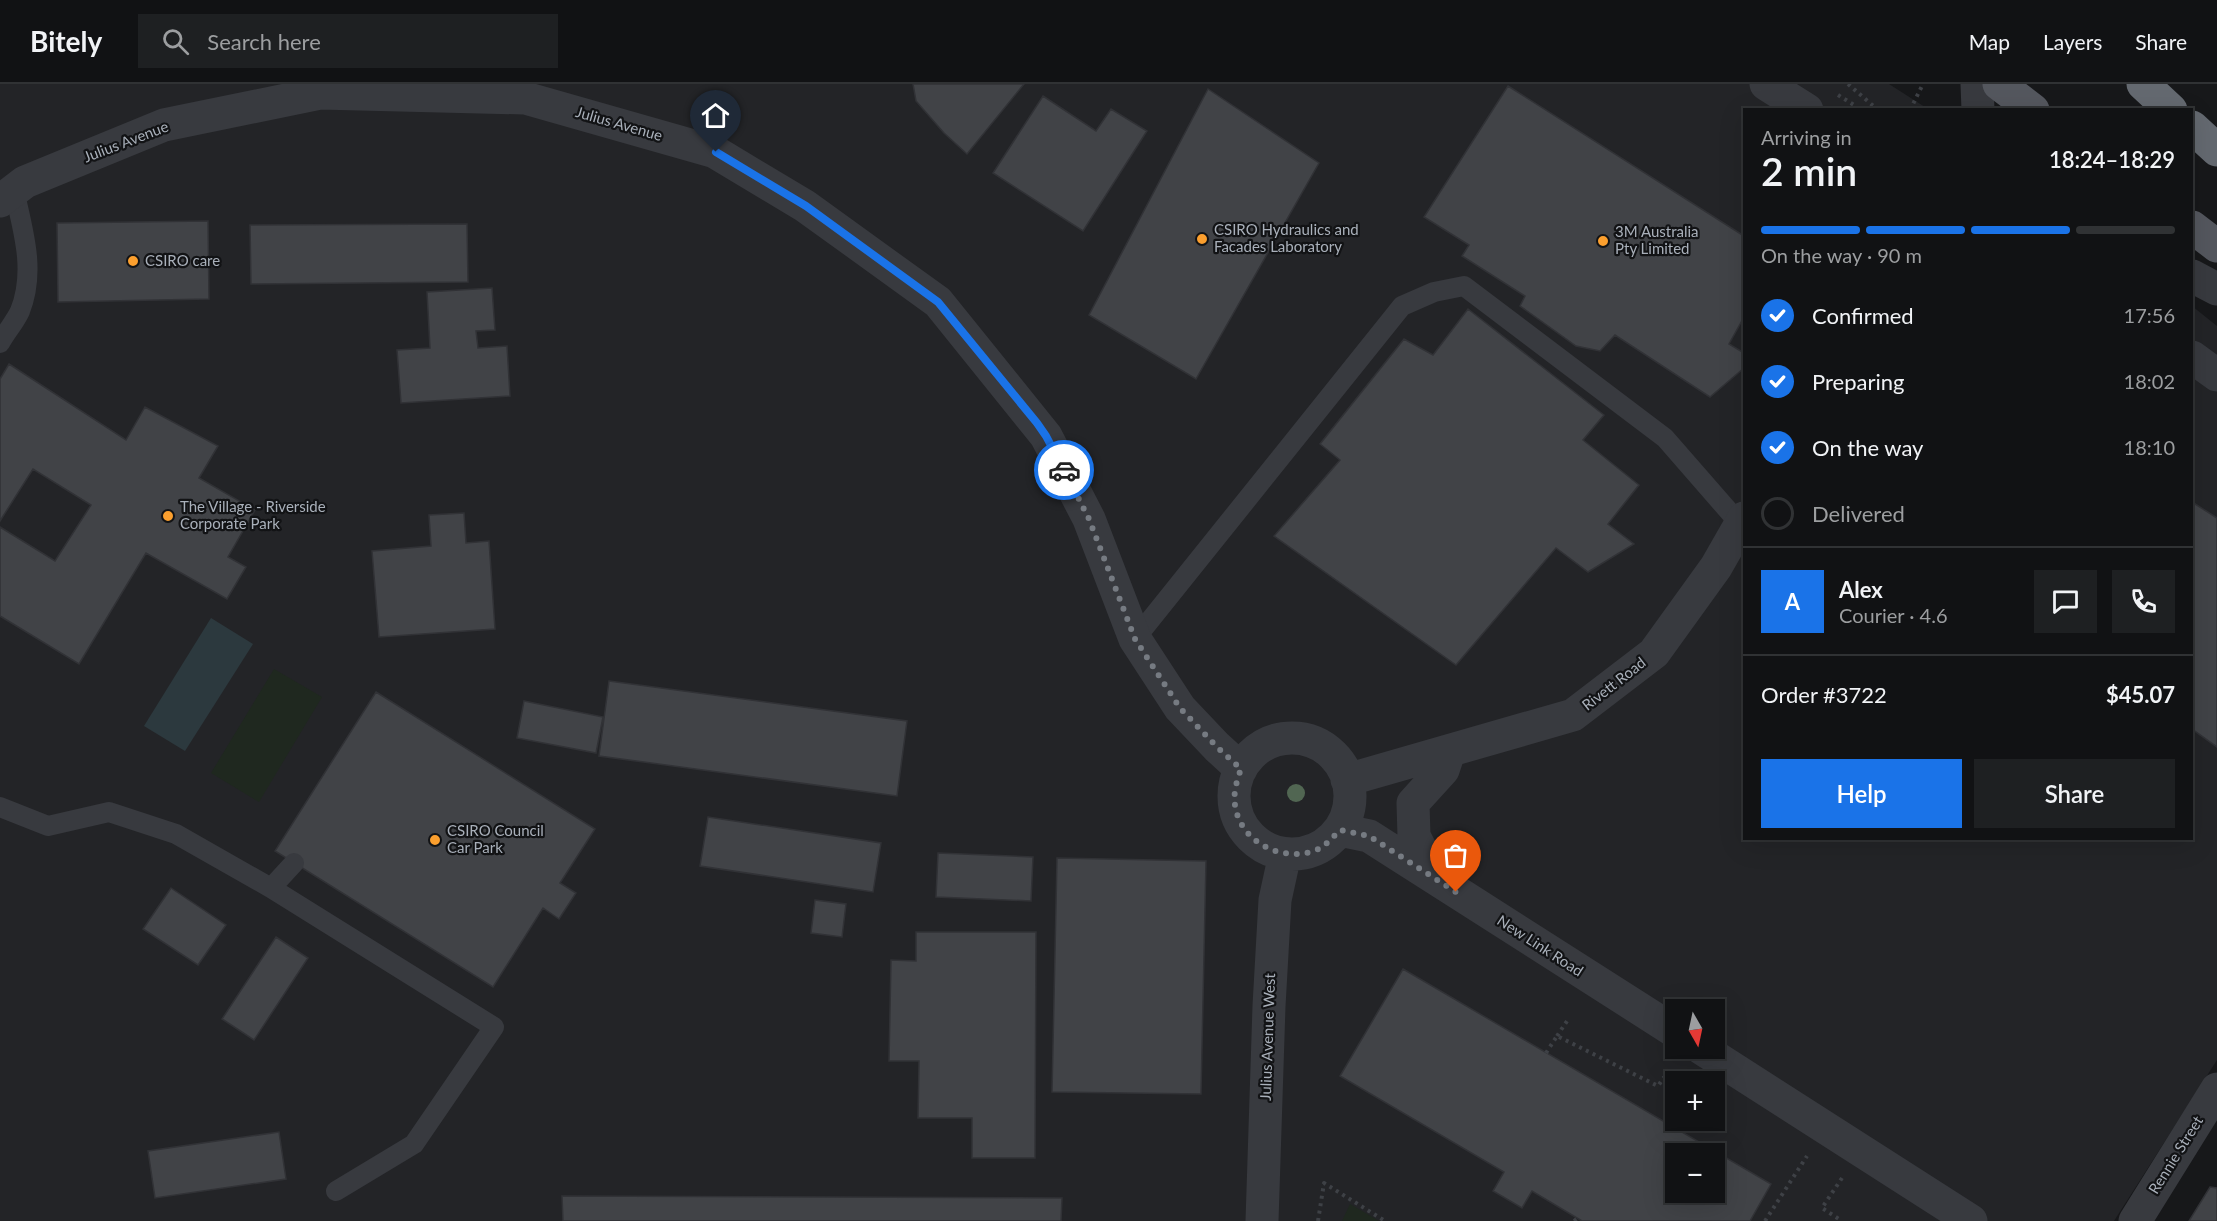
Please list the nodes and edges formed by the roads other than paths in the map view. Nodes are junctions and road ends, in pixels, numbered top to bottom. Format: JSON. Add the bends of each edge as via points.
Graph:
{"nodes":[{"id":1,"x":1766,"y":84,"type":"edge"},
{"id":2,"x":1977,"y":84,"type":"edge"},
{"id":3,"x":1999,"y":84,"type":"edge"},
{"id":4,"x":2143,"y":84,"type":"edge"},
{"id":5,"x":1821,"y":101,"type":"edge"},
{"id":6,"x":1978,"y":108,"type":"edge"},
{"id":7,"x":2030,"y":108,"type":"edge"},
{"id":8,"x":2170,"y":108,"type":"edge"},
{"id":9,"x":2193,"y":128,"type":"edge"},
{"id":10,"x":2217,"y":150,"type":"edge"},
{"id":11,"x":7,"y":196,"type":"edge"},
{"id":12,"x":2193,"y":228,"type":"edge"},
{"id":13,"x":2217,"y":246,"type":"edge"},
{"id":14,"x":2193,"y":277,"type":"edge"},
{"id":15,"x":2217,"y":290,"type":"edge"},
{"id":16,"x":0,"y":343,"type":"edge"},
{"id":17,"x":2193,"y":358,"type":"edge"},
{"id":18,"x":2217,"y":375,"type":"edge"},
{"id":19,"x":1742,"y":521,"type":"edge"},
{"id":20,"x":1135,"y":639,"type":"junction"},
{"id":21,"x":1449,"y":752,"type":"junction"},
{"id":22,"x":1241,"y":769,"type":"junction"},
{"id":23,"x":1347,"y":780,"type":"junction"},
{"id":24,"x":0,"y":807,"type":"edge"},
{"id":25,"x":1340,"y":830,"type":"junction"},
{"id":26,"x":1285,"y":854,"type":"junction"},
{"id":27,"x":294,"y":863,"type":"dead end"},
{"id":28,"x":1437,"y":879,"type":"junction"},
{"id":29,"x":271,"y":888,"type":"junction"},
{"id":30,"x":1665,"y":1025,"type":"edge"},
{"id":31,"x":1718,"y":1059,"type":"edge"},
{"id":32,"x":2217,"y":1089,"type":"edge"},
{"id":33,"x":336,"y":1191,"type":"dead end"},
{"id":34,"x":1262,"y":1221,"type":"edge"},
{"id":35,"x":1971,"y":1221,"type":"edge"},
{"id":36,"x":2135,"y":1221,"type":"edge"}],
"edges":[{"from":1,"to":5,"type":"street"},
{"from":2,"to":6,"type":"street"},
{"from":3,"to":7,"type":"main road"},
{"from":4,"to":8,"type":"highway"},
{"from":9,"to":10,"type":"highway"},
{"from":11,"to":16,"type":"lane","via":[[26,243],[28,281],[20,311]]},
{"from":11,"to":20,"type":"street","name":"Julius Avenue","via":[[25,182],[164,125],[320,93],[525,98],[716,152],[806,206],[938,302],[1046,436],[1089,519]]},
{"from":12,"to":13,"type":"main road"},
{"from":14,"to":15,"type":"street"},
{"from":17,"to":18,"type":"street"},
{"from":19,"to":20,"type":"lane","via":[[1665,438],[1464,286],[1434,292],[1402,306]]},
{"from":19,"to":21,"type":"street","name":"Rivett Road","via":[[1716,567],[1654,653],[1573,716]]},
{"from":20,"to":22,"type":"street","name":"Julius Avenue","via":[[1180,708]]},
{"from":21,"to":23,"type":"street","name":"Rivett Road"},
{"from":21,"to":28,"type":"street","via":[[1443,770],[1413,803],[1414,836]]},
{"from":22,"to":23,"type":"street","via":[[1270,742],[1290,738],[1312,741],[1329,751],[1343,766]]},
{"from":22,"to":26,"type":"street","via":[[1235,785],[1240,821],[1252,838]]},
{"from":23,"to":25,"type":"street","via":[[1351,797]]},
{"from":24,"to":29,"type":"lane","via":[[48,826],[109,812],[176,834]]},
{"from":25,"to":26,"type":"street","via":[[1314,851]]},
{"from":25,"to":28,"type":"street","name":"New Link Road","via":[[1369,836]]},
{"from":26,"to":34,"type":"street","name":"Julius Avenue West","via":[[1275,900]]},
{"from":27,"to":29,"type":"lane"},
{"from":28,"to":30,"type":"street","name":"New Link Road"},
{"from":29,"to":33,"type":"lane","via":[[494,1027],[414,1143]]},
{"from":31,"to":35,"type":"street"},
{"from":32,"to":36,"type":"street","name":"Rennie Street"}]}
